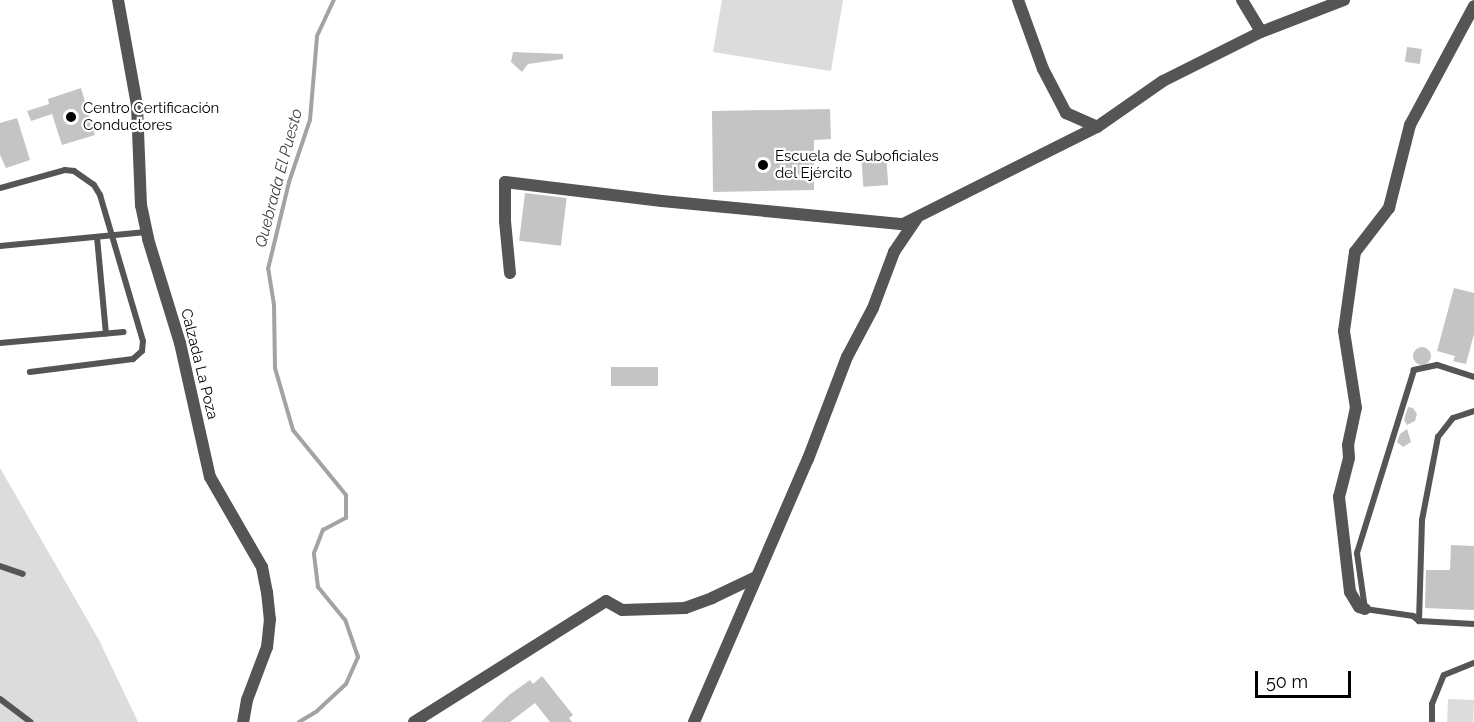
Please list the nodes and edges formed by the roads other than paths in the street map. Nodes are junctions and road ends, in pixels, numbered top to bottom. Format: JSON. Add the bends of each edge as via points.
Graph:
{"nodes":[{"id":1,"x":118,"y":0,"type":"edge"},
{"id":2,"x":1018,"y":0,"type":"edge"},
{"id":3,"x":1242,"y":0,"type":"edge"},
{"id":4,"x":1344,"y":0,"type":"edge"},
{"id":5,"x":1474,"y":6,"type":"edge"},
{"id":6,"x":1261,"y":32,"type":"junction"},
{"id":7,"x":1097,"y":127,"type":"junction"},
{"id":8,"x":0,"y":188,"type":"edge"},
{"id":9,"x":916,"y":218,"type":"junction"},
{"id":10,"x":147,"y":232,"type":"junction"},
{"id":11,"x":111,"y":235,"type":"junction"},
{"id":12,"x":0,"y":237,"type":"edge"},
{"id":13,"x":98,"y":237,"type":"junction"},
{"id":14,"x":2,"y":245,"type":"edge"},
{"id":15,"x":510,"y":273,"type":"dead end"},
{"id":16,"x":124,"y":332,"type":"dead end"},
{"id":17,"x":106,"y":334,"type":"junction"},
{"id":18,"x":0,"y":343,"type":"edge"},
{"id":19,"x":30,"y":372,"type":"dead end"},
{"id":20,"x":1474,"y":377,"type":"edge"},
{"id":21,"x":1474,"y":411,"type":"edge"},
{"id":22,"x":0,"y":566,"type":"edge"},
{"id":23,"x":23,"y":574,"type":"dead end"},
{"id":24,"x":756,"y":577,"type":"junction"},
{"id":25,"x":1365,"y":609,"type":"junction"},
{"id":26,"x":1419,"y":621,"type":"junction"},
{"id":27,"x":1474,"y":624,"type":"edge"},
{"id":28,"x":1474,"y":663,"type":"edge"},
{"id":29,"x":0,"y":699,"type":"edge"},
{"id":30,"x":30,"y":722,"type":"edge"},
{"id":31,"x":243,"y":722,"type":"edge"},
{"id":32,"x":414,"y":722,"type":"edge"},
{"id":33,"x":694,"y":722,"type":"edge"},
{"id":34,"x":1432,"y":722,"type":"edge"}],
"edges":[{"from":1,"to":10,"type":"street","name":"Calzada La Poza","via":[[137,106],[141,205]]},
{"from":2,"to":7,"type":"street","via":[[1043,69],[1066,113]]},
{"from":3,"to":6,"type":"street"},
{"from":4,"to":6,"type":"street"},
{"from":5,"to":25,"type":"street","via":[[1410,125],[1389,208],[1355,252],[1344,331],[1356,408],[1339,497],[1350,592],[1359,607]]},
{"from":6,"to":7,"type":"street","via":[[1163,81]]},
{"from":7,"to":9,"type":"street"},
{"from":8,"to":11,"type":"lane","via":[[74,171],[94,185],[100,195]]},
{"from":9,"to":15,"type":"street","via":[[903,224],[505,182]]},
{"from":9,"to":24,"type":"street","via":[[894,252],[873,308],[847,357]]},
{"from":10,"to":11,"type":"lane"},
{"from":10,"to":31,"type":"street","name":"Calzada La Poza","via":[[180,343],[210,477],[262,567],[267,592],[267,647]]},
{"from":11,"to":13,"type":"lane"},
{"from":11,"to":19,"type":"lane","via":[[141,329],[142,351],[133,359]]},
{"from":12,"to":14,"type":"lane"},
{"from":13,"to":14,"type":"lane"},
{"from":13,"to":17,"type":"lane"},
{"from":16,"to":17,"type":"lane"},
{"from":17,"to":18,"type":"lane"},
{"from":20,"to":25,"type":"lane","via":[[1437,365],[1414,370],[1357,553]]},
{"from":21,"to":26,"type":"lane","via":[[1454,418],[1438,437],[1422,520]]},
{"from":22,"to":23,"type":"lane"},
{"from":24,"to":32,"type":"street","via":[[685,608],[622,610],[606,602]]},
{"from":24,"to":33,"type":"street"},
{"from":25,"to":26,"type":"lane","via":[[1413,616]]},
{"from":26,"to":27,"type":"lane"},
{"from":28,"to":34,"type":"lane","via":[[1443,675],[1432,704]]},
{"from":29,"to":30,"type":"lane"}]}
